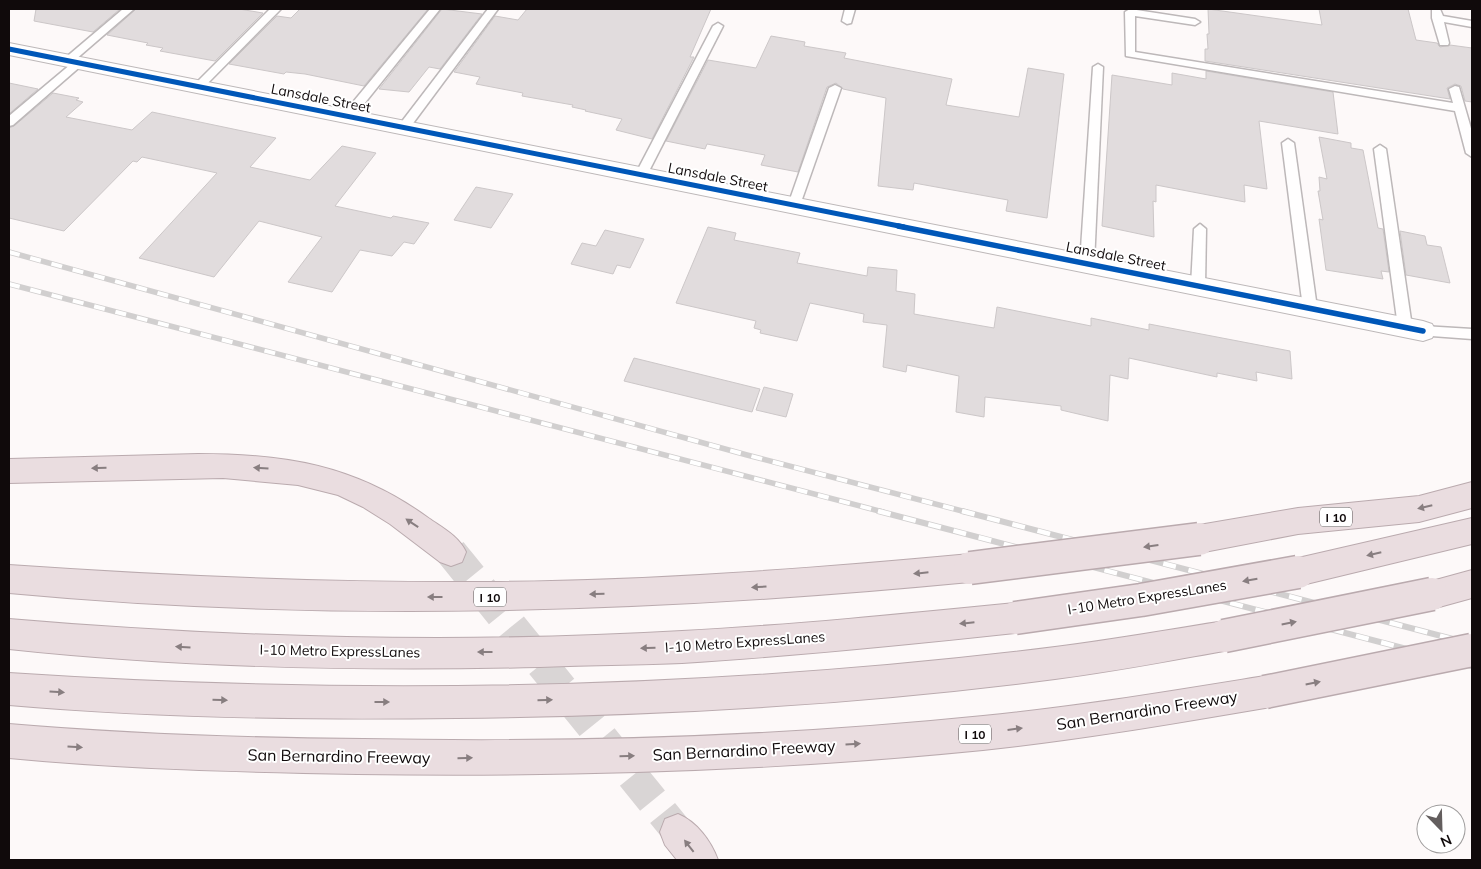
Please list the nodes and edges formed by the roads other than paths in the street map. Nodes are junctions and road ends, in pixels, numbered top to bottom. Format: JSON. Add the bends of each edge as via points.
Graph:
{"nodes":[{"id":1,"x":129,"y":9,"type":"edge"},
{"id":2,"x":276,"y":9,"type":"edge"},
{"id":3,"x":435,"y":9,"type":"edge"},
{"id":4,"x":493,"y":9,"type":"edge"},
{"id":5,"x":850,"y":9,"type":"edge"},
{"id":6,"x":1436,"y":14,"type":"edge"},
{"id":7,"x":847,"y":21,"type":"dead end"},
{"id":8,"x":1196,"y":22,"type":"dead end"},
{"id":9,"x":1472,"y":24,"type":"edge"},
{"id":10,"x":718,"y":26,"type":"dead end"},
{"id":11,"x":1444,"y":42,"type":"dead end"},
{"id":12,"x":9,"y":49,"type":"edge"},
{"id":13,"x":73,"y":62,"type":"junction"},
{"id":14,"x":1098,"y":67,"type":"dead end"},
{"id":15,"x":198,"y":86,"type":"junction"},
{"id":16,"x":835,"y":88,"type":"dead end"},
{"id":17,"x":1455,"y":89,"type":"dead end"},
{"id":18,"x":1460,"y":108,"type":"junction"},
{"id":19,"x":348,"y":116,"type":"junction"},
{"id":20,"x":9,"y":122,"type":"edge"},
{"id":21,"x":404,"y":128,"type":"junction"},
{"id":22,"x":1288,"y":143,"type":"dead end"},
{"id":23,"x":1380,"y":149,"type":"dead end"},
{"id":24,"x":1472,"y":153,"type":"edge"},
{"id":25,"x":640,"y":175,"type":"junction"},
{"id":26,"x":794,"y":205,"type":"junction"},
{"id":27,"x":1200,"y":229,"type":"dead end"},
{"id":28,"x":1087,"y":264,"type":"junction"},
{"id":29,"x":1198,"y":286,"type":"junction"},
{"id":30,"x":1310,"y":308,"type":"junction"},
{"id":31,"x":1414,"y":329,"type":"junction"},
{"id":32,"x":1472,"y":334,"type":"edge"},
{"id":33,"x":9,"y":471,"type":"edge"},
{"id":34,"x":1472,"y":495,"type":"edge"},
{"id":35,"x":1472,"y":531,"type":"edge"},
{"id":36,"x":451,"y":552,"type":"tunnel mouth"},
{"id":37,"x":9,"y":579,"type":"edge"},
{"id":38,"x":1472,"y":584,"type":"edge"},
{"id":39,"x":9,"y":634,"type":"edge"},
{"id":40,"x":1472,"y":650,"type":"edge"},
{"id":41,"x":9,"y":689,"type":"edge"},
{"id":42,"x":9,"y":741,"type":"edge"},
{"id":43,"x":678,"y":832,"type":"tunnel mouth"},
{"id":44,"x":700,"y":860,"type":"edge"}],
"edges":[{"from":1,"to":13,"type":"lane"},
{"from":2,"to":15,"type":"lane"},
{"from":3,"to":19,"type":"lane"},
{"from":4,"to":21,"type":"lane"},
{"from":5,"to":7,"type":"lane"},
{"from":6,"to":9,"type":"lane"},
{"from":6,"to":11,"type":"lane"},
{"from":8,"to":18,"type":"lane","via":[[1130,12],[1130,54]]},
{"from":10,"to":25,"type":"lane"},
{"from":12,"to":13,"type":"street","name":"Lansdale Street"},
{"from":13,"to":15,"type":"street","name":"Lansdale Street"},
{"from":13,"to":20,"type":"lane"},
{"from":14,"to":28,"type":"lane"},
{"from":15,"to":19,"type":"street","name":"Lansdale Street"},
{"from":16,"to":26,"type":"lane"},
{"from":17,"to":18,"type":"lane"},
{"from":18,"to":24,"type":"lane"},
{"from":19,"to":21,"type":"street","name":"Lansdale Street"},
{"from":21,"to":25,"type":"street","name":"Lansdale Street"},
{"from":22,"to":30,"type":"lane"},
{"from":23,"to":31,"type":"lane"},
{"from":25,"to":26,"type":"street","name":"Lansdale Street"},
{"from":26,"to":28,"type":"street","name":"Lansdale Street"},
{"from":27,"to":29,"type":"lane"},
{"from":28,"to":29,"type":"street","name":"Lansdale Street"},
{"from":29,"to":30,"type":"street","name":"Lansdale Street"},
{"from":30,"to":31,"type":"street","name":"Lansdale Street"},
{"from":31,"to":32,"type":"lane"},
{"from":36,"to":33,"type":"highway","one_way":true,"via":[[382,503],[345,486],[312,476],[228,466]]},
{"from":34,"to":37,"type":"highway","number":"I 10","one_way":true,"bridge":true,"via":[[1418,509],[1298,520],[1199,539],[970,568],[846,581],[682,592],[374,598],[209,594]]},
{"from":35,"to":39,"type":"highway","name":"I-10 Metro ExpressLanes","one_way":true,"bridge":true,"via":[[1298,572],[1141,600],[858,635],[695,646],[362,653],[208,649]]},
{"from":41,"to":38,"type":"highway","one_way":true,"bridge":true,"via":[[123,697],[451,703],[748,692],[1056,663],[1224,636]]},
{"from":42,"to":40,"type":"highway","name":"San Bernardino Freeway","number":"I 10","one_way":true,"bridge":true,"via":[[193,753],[436,758],[682,755],[886,742],[1129,715],[1265,692]]},
{"from":44,"to":43,"type":"highway","one_way":true}]}
